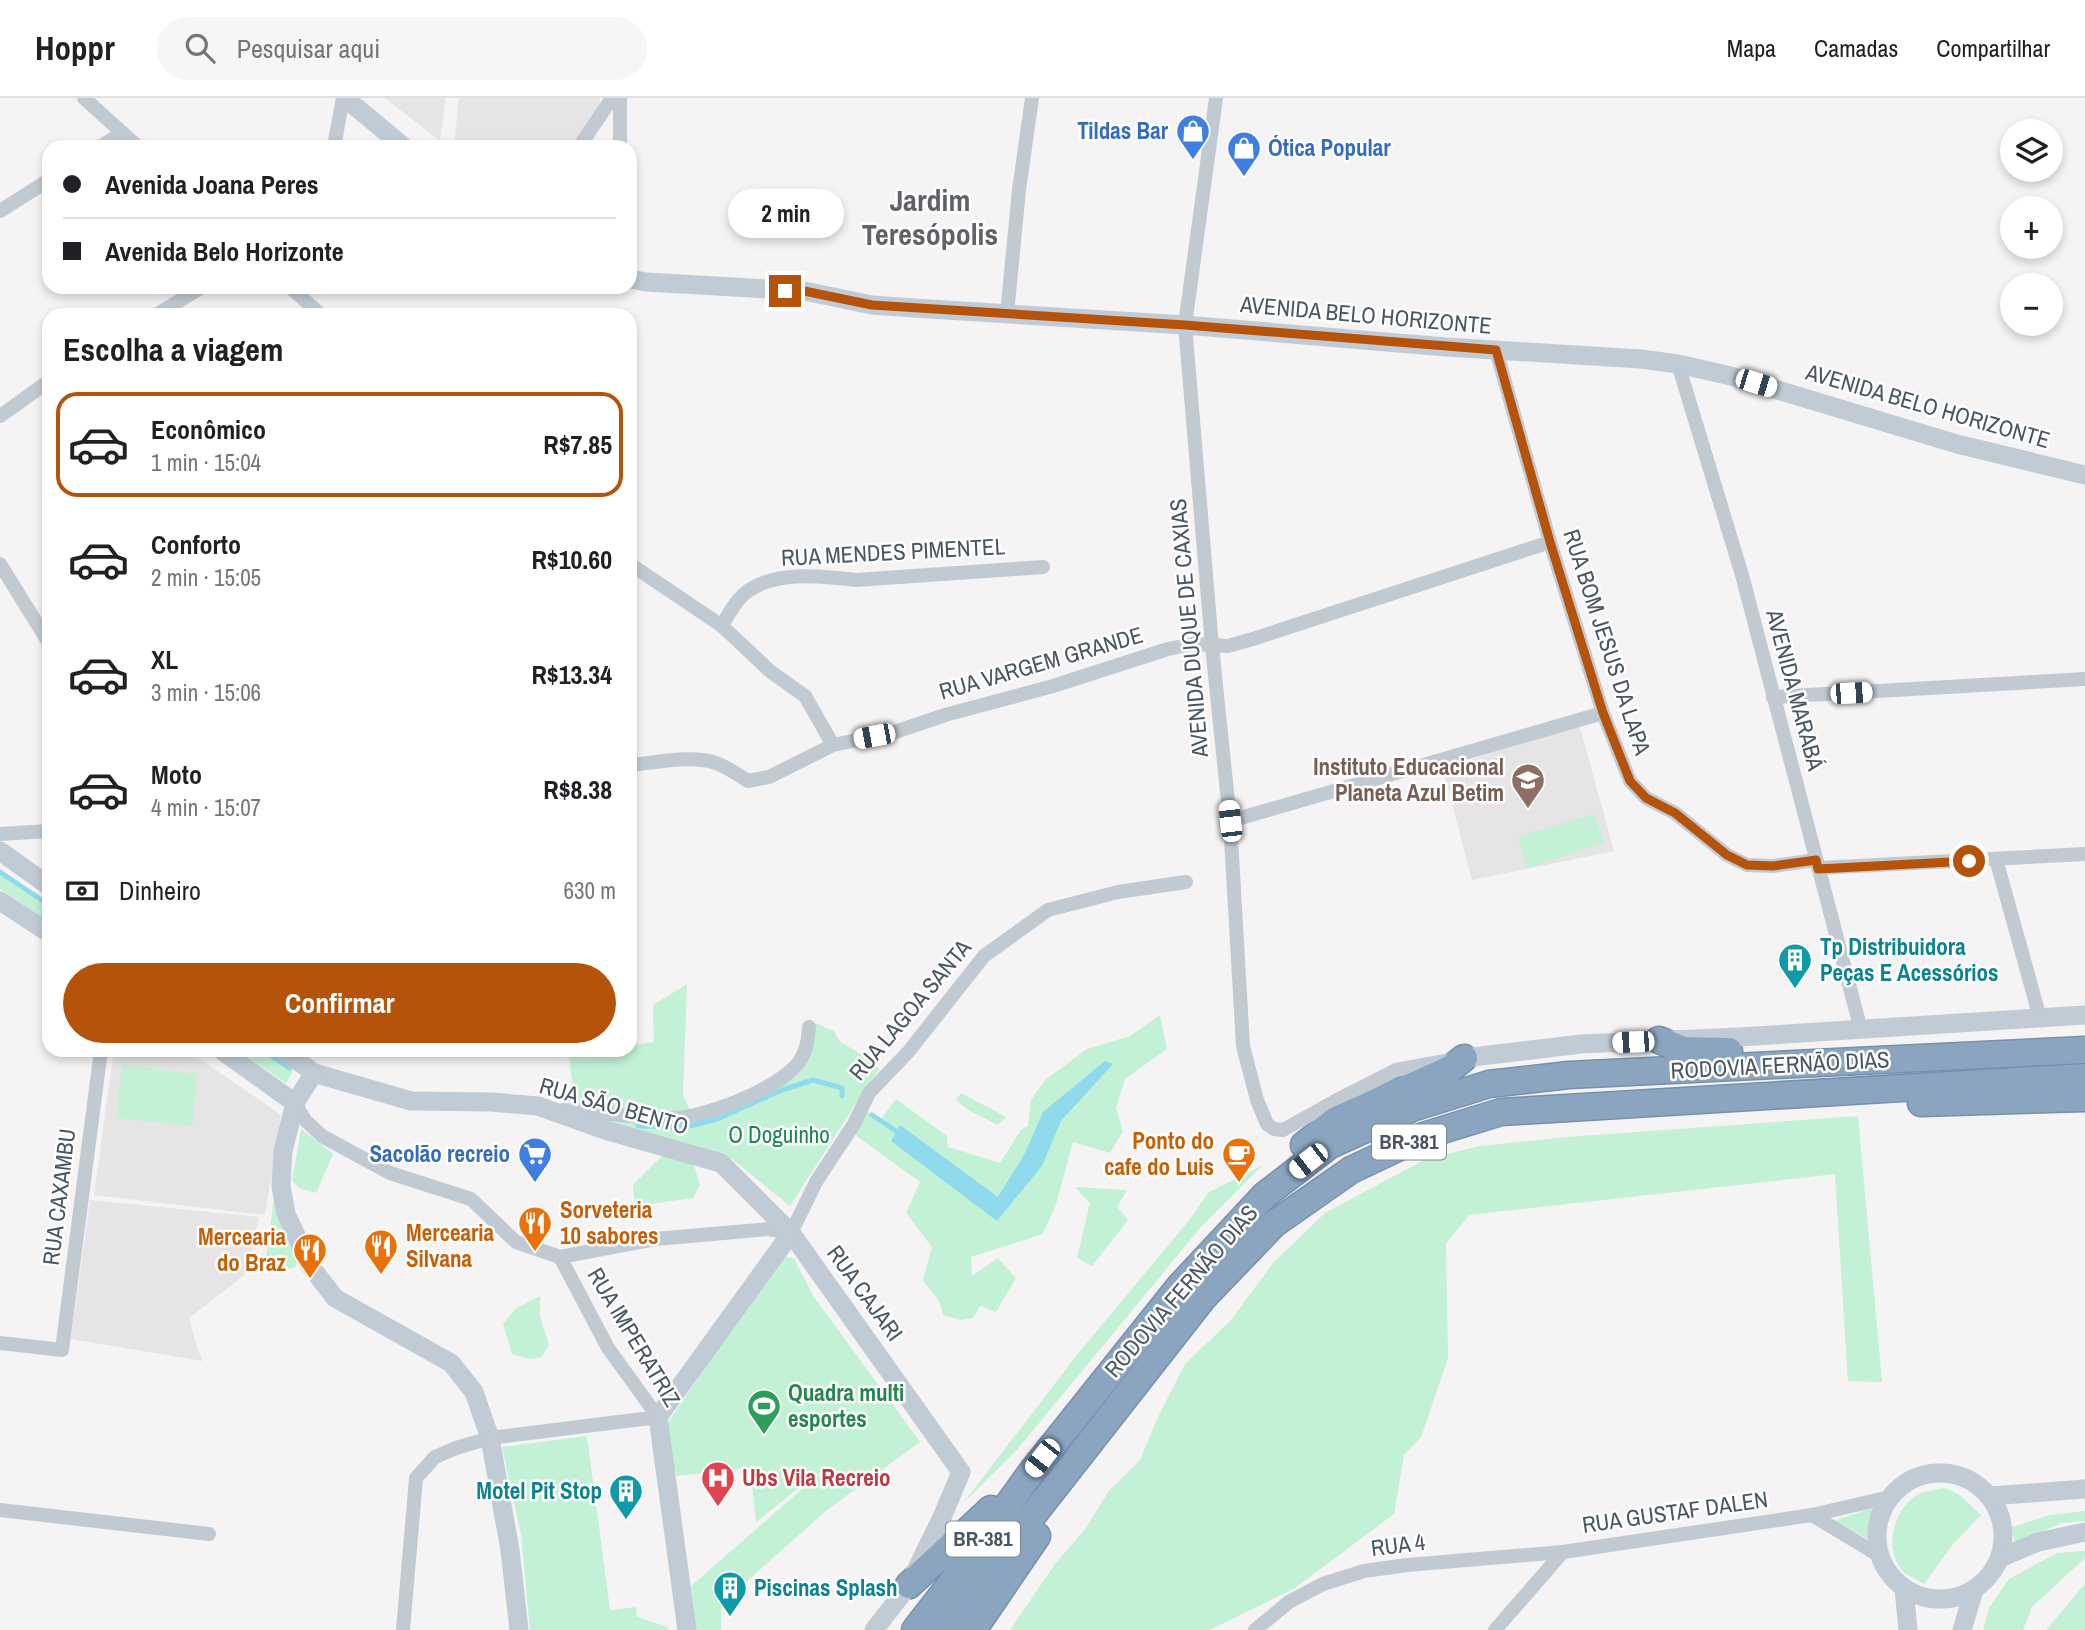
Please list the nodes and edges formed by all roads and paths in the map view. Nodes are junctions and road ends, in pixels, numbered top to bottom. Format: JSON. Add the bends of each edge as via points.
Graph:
{"nodes":[{"id":1,"x":84,"y":98,"type":"edge"},
{"id":2,"x":344,"y":98,"type":"edge"},
{"id":3,"x":612,"y":98,"type":"edge"},
{"id":4,"x":620,"y":98,"type":"edge"},
{"id":5,"x":1032,"y":98,"type":"edge"},
{"id":6,"x":1216,"y":98,"type":"edge"},
{"id":7,"x":122,"y":133,"type":"junction"},
{"id":8,"x":111,"y":140,"type":"edge"},
{"id":9,"x":130,"y":140,"type":"edge"},
{"id":10,"x":335,"y":140,"type":"edge"},
{"id":11,"x":395,"y":140,"type":"edge"},
{"id":12,"x":584,"y":140,"type":"edge"},
{"id":13,"x":620,"y":140,"type":"edge"},
{"id":14,"x":42,"y":184,"type":"edge"},
{"id":15,"x":0,"y":211,"type":"edge"},
{"id":16,"x":637,"y":280,"type":"edge"},
{"id":17,"x":190,"y":294,"type":"edge"},
{"id":18,"x":168,"y":308,"type":"edge"},
{"id":19,"x":1007,"y":314,"type":"junction"},
{"id":20,"x":1185,"y":325,"type":"junction"},
{"id":21,"x":1496,"y":350,"type":"junction"},
{"id":22,"x":1678,"y":365,"type":"junction"},
{"id":23,"x":42,"y":386,"type":"edge"},
{"id":24,"x":0,"y":416,"type":"edge"},
{"id":25,"x":2085,"y":475,"type":"edge"},
{"id":26,"x":1550,"y":542,"type":"junction"},
{"id":27,"x":0,"y":564,"type":"edge"},
{"id":28,"x":1043,"y":567,"type":"dead end"},
{"id":29,"x":637,"y":569,"type":"edge"},
{"id":30,"x":722,"y":626,"type":"junction"},
{"id":31,"x":42,"y":627,"type":"edge"},
{"id":32,"x":1212,"y":646,"type":"junction"},
{"id":33,"x":2085,"y":679,"type":"edge"},
{"id":34,"x":1773,"y":697,"type":"junction"},
{"id":35,"x":1603,"y":713,"type":"junction"},
{"id":36,"x":833,"y":745,"type":"junction"},
{"id":37,"x":637,"y":764,"type":"edge"},
{"id":38,"x":1230,"y":821,"type":"junction"},
{"id":39,"x":42,"y":832,"type":"edge"},
{"id":40,"x":0,"y":835,"type":"edge"},
{"id":41,"x":0,"y":851,"type":"edge"},
{"id":42,"x":2085,"y":854,"type":"edge"},
{"id":43,"x":1996,"y":859,"type":"junction"},
{"id":44,"x":1817,"y":864,"type":"junction"},
{"id":45,"x":42,"y":881,"type":"edge"},
{"id":46,"x":1186,"y":881,"type":"dead end"},
{"id":47,"x":0,"y":901,"type":"edge"},
{"id":48,"x":42,"y":928,"type":"edge"},
{"id":49,"x":2085,"y":1015,"type":"edge"},
{"id":50,"x":2040,"y":1018,"type":"junction"},
{"id":51,"x":808,"y":1027,"type":"dead end"},
{"id":52,"x":1861,"y":1030,"type":"junction"},
{"id":53,"x":2085,"y":1039,"type":"edge"},
{"id":54,"x":1659,"y":1040,"type":"junction"},
{"id":55,"x":2085,"y":1050,"type":"edge"},
{"id":56,"x":1990,"y":1055,"type":"junction"},
{"id":57,"x":100,"y":1057,"type":"edge"},
{"id":58,"x":231,"y":1057,"type":"edge"},
{"id":59,"x":292,"y":1057,"type":"edge"},
{"id":60,"x":1464,"y":1058,"type":"junction"},
{"id":61,"x":1845,"y":1062,"type":"junction"},
{"id":62,"x":314,"y":1073,"type":"junction"},
{"id":63,"x":2085,"y":1077,"type":"edge"},
{"id":64,"x":1812,"y":1093,"type":"junction"},
{"id":65,"x":2085,"y":1098,"type":"edge"},
{"id":66,"x":295,"y":1103,"type":"junction"},
{"id":67,"x":552,"y":1110,"type":"junction"},
{"id":68,"x":1265,"y":1195,"type":"junction"},
{"id":69,"x":790,"y":1233,"type":"junction"},
{"id":70,"x":560,"y":1257,"type":"junction"},
{"id":71,"x":0,"y":1343,"type":"edge"},
{"id":72,"x":658,"y":1417,"type":"junction"},
{"id":73,"x":1102,"y":1427,"type":"junction"},
{"id":74,"x":490,"y":1438,"type":"junction"},
{"id":75,"x":1033,"y":1470,"type":"junction"},
{"id":76,"x":2085,"y":1489,"type":"edge"},
{"id":77,"x":1990,"y":1496,"type":"junction"},
{"id":78,"x":1890,"y":1497,"type":"junction"},
{"id":79,"x":0,"y":1510,"type":"edge"},
{"id":80,"x":1812,"y":1515,"type":"junction"},
{"id":81,"x":2085,"y":1532,"type":"edge"},
{"id":82,"x":209,"y":1534,"type":"dead end"},
{"id":83,"x":1563,"y":1552,"type":"junction"},
{"id":84,"x":1880,"y":1556,"type":"junction"},
{"id":85,"x":2000,"y":1558,"type":"junction"},
{"id":86,"x":909,"y":1585,"type":"junction"},
{"id":87,"x":1904,"y":1588,"type":"junction"},
{"id":88,"x":1975,"y":1590,"type":"junction"},
{"id":89,"x":403,"y":1630,"type":"edge"},
{"id":90,"x":519,"y":1630,"type":"edge"},
{"id":91,"x":687,"y":1630,"type":"edge"},
{"id":92,"x":874,"y":1630,"type":"edge"},
{"id":93,"x":915,"y":1630,"type":"edge"},
{"id":94,"x":943,"y":1630,"type":"edge"},
{"id":95,"x":973,"y":1630,"type":"edge"},
{"id":96,"x":1255,"y":1630,"type":"edge"},
{"id":97,"x":1495,"y":1630,"type":"edge"},
{"id":98,"x":1909,"y":1630,"type":"edge"},
{"id":99,"x":1962,"y":1630,"type":"edge"}],
"edges":[{"from":1,"to":7,"type":"street"},
{"from":2,"to":10,"type":"street"},
{"from":2,"to":11,"type":"street"},
{"from":3,"to":12,"type":"street"},
{"from":4,"to":13,"type":"street"},
{"from":5,"to":19,"type":"street"},
{"from":6,"to":20,"type":"street","name":"AVENIDA DUQUE DE CAXIAS"},
{"from":7,"to":8,"type":"street"},
{"from":7,"to":9,"type":"street"},
{"from":14,"to":15,"type":"street"},
{"from":16,"to":19,"type":"street","name":"AVENIDA BELO HORIZONTE","via":[[804,291],[872,305]]},
{"from":17,"to":18,"type":"street"},
{"from":19,"to":20,"type":"street","name":"AVENIDA BELO HORIZONTE"},
{"from":20,"to":21,"type":"street","name":"AVENIDA BELO HORIZONTE"},
{"from":20,"to":32,"type":"street","name":"AVENIDA DUQUE DE CAXIAS"},
{"from":21,"to":22,"type":"street","name":"AVENIDA BELO HORIZONTE"},
{"from":21,"to":26,"type":"street","name":"RUA BOM JESUS DA LAPA"},
{"from":22,"to":25,"type":"street","name":"AVENIDA BELO HORIZONTE"},
{"from":22,"to":34,"type":"street","name":"AVENIDA MARABÁ","via":[[1742,575]]},
{"from":23,"to":24,"type":"street"},
{"from":26,"to":32,"type":"street","name":"RUA VARGEM GRANDE","via":[[1256,638]]},
{"from":26,"to":35,"type":"street","name":"RUA BOM JESUS DA LAPA"},
{"from":27,"to":31,"type":"street"},
{"from":28,"to":30,"type":"street","name":"RUA MENDES PIMENTEL","via":[[867,580],[780,578],[744,594]]},
{"from":29,"to":30,"type":"street"},
{"from":30,"to":36,"type":"street","via":[[771,672],[805,695]]},
{"from":32,"to":36,"type":"street","name":"RUA VARGEM GRANDE","via":[[1168,649],[895,732]]},
{"from":32,"to":38,"type":"street","name":"AVENIDA DUQUE DE CAXIAS"},
{"from":33,"to":34,"type":"street"},
{"from":34,"to":44,"type":"street","name":"AVENIDA MARABÁ"},
{"from":35,"to":38,"type":"street"},
{"from":35,"to":44,"type":"street","name":"RUA BOM JESUS DA LAPA","via":[[1630,781],[1646,798],[1675,813],[1727,855],[1747,865]]},
{"from":36,"to":37,"type":"street","name":"RUA VARGEM GRANDE","via":[[769,777],[748,781],[712,762]]},
{"from":38,"to":60,"type":"street","name":"AVENIDA DUQUE DE CAXIAS","via":[[1243,1046],[1267,1124],[1274,1129],[1292,1127],[1396,1070]]},
{"from":39,"to":40,"type":"street"},
{"from":41,"to":45,"type":"street"},
{"from":42,"to":43,"type":"street","name":"RUA BOM JESUS DA LAPA"},
{"from":43,"to":44,"type":"street","name":"RUA BOM JESUS DA LAPA"},
{"from":43,"to":50,"type":"street"},
{"from":44,"to":52,"type":"street","name":"AVENIDA MARABÁ"},
{"from":46,"to":69,"type":"street","name":"RUA LAGOA SANTA","via":[[1048,910],[984,956],[909,1051],[869,1093]]},
{"from":47,"to":48,"type":"street"},
{"from":49,"to":50,"type":"street","number":"BR-381"},
{"from":50,"to":52,"type":"street","number":"BR-381"},
{"from":51,"to":67,"type":"street","via":[[807,1046],[789,1073],[721,1108],[671,1119]]},
{"from":52,"to":54,"type":"street","number":"BR-381"},
{"from":53,"to":56,"type":"highway"},
{"from":54,"to":60,"type":"street","number":"BR-381"},
{"from":54,"to":61,"type":"highway","number":"BR-381","via":[[1683,1050],[1820,1053]]},
{"from":55,"to":56,"type":"highway","name":"RODOVIA FERNÃO DIAS","number":"BR-381"},
{"from":56,"to":61,"type":"highway","name":"RODOVIA FERNÃO DIAS","number":"BR-381"},
{"from":57,"to":71,"type":"street","name":"RUA CAXAMBU","via":[[62,1350]]},
{"from":58,"to":66,"type":"street"},
{"from":59,"to":62,"type":"street"},
{"from":60,"to":68,"type":"highway","via":[[1450,1069],[1336,1120],[1308,1140]]},
{"from":61,"to":68,"type":"highway","name":"RODOVIA FERNÃO DIAS","number":"BR-381","via":[[1572,1075],[1489,1084],[1412,1108],[1330,1144]]},
{"from":62,"to":66,"type":"street"},
{"from":62,"to":67,"type":"street","name":"RUA SÃO BENTO","via":[[411,1101],[491,1102]]},
{"from":63,"to":64,"type":"highway","name":"RODOVIA FERNÃO DIAS","number":"BR-381"},
{"from":64,"to":65,"type":"highway","number":"BR-381","via":[[1929,1104]]},
{"from":64,"to":73,"type":"highway","name":"RODOVIA FERNÃO DIAS","number":"BR-381","via":[[1501,1112],[1423,1136],[1351,1170],[1274,1224],[1203,1298]]},
{"from":66,"to":70,"type":"street","name":"RUA IMPERATRIZ","via":[[322,1136],[390,1173],[471,1199],[516,1242]]},
{"from":66,"to":74,"type":"street","via":[[283,1151],[281,1186],[286,1214],[311,1268],[335,1298],[451,1363],[474,1392]]},
{"from":67,"to":69,"type":"street","name":"RUA SÃO BENTO","via":[[721,1163]]},
{"from":68,"to":75,"type":"highway","name":"RODOVIA FERNÃO DIAS","number":"BR-381","via":[[1179,1287]]},
{"from":69,"to":70,"type":"street","via":[[769,1229],[655,1239]]},
{"from":69,"to":72,"type":"street","name":"RUA LAGOA SANTA"},
{"from":69,"to":86,"type":"street","name":"RUA CAJARI","via":[[961,1472]]},
{"from":70,"to":72,"type":"street","name":"RUA IMPERATRIZ","via":[[608,1348]]},
{"from":72,"to":74,"type":"street"},
{"from":72,"to":91,"type":"street","name":"RUA IMPERATRIZ"},
{"from":73,"to":94,"type":"highway","name":"RODOVIA FERNÃO DIAS","number":"BR-381"},
{"from":73,"to":95,"type":"highway","via":[[1080,1472]]},
{"from":74,"to":89,"type":"street","via":[[435,1457],[416,1478]]},
{"from":74,"to":90,"type":"street"},
{"from":75,"to":86,"type":"highway","number":"BR-381"},
{"from":75,"to":93,"type":"highway","name":"RODOVIA FERNÃO DIAS","number":"BR-381"},
{"from":76,"to":77,"type":"street"},
{"from":77,"to":78,"type":"street","via":[[1971,1480],[1948,1473],[1924,1475],[1902,1485]]},
{"from":77,"to":85,"type":"street","via":[[2001,1517]]},
{"from":78,"to":80,"type":"street","name":"RUA GUSTAF DALEN"},
{"from":78,"to":84,"type":"street","via":[[1882,1507],[1877,1529]]},
{"from":79,"to":82,"type":"street"},
{"from":80,"to":83,"type":"street","name":"RUA GUSTAF DALEN"},
{"from":80,"to":84,"type":"street"},
{"from":81,"to":85,"type":"street","via":[[2038,1542]]},
{"from":83,"to":96,"type":"street","name":"RUA 4","via":[[1364,1571],[1323,1584],[1289,1602]]},
{"from":83,"to":97,"type":"street","name":"RUA GUSTAF DALEN"},
{"from":84,"to":87,"type":"street"},
{"from":85,"to":88,"type":"street"},
{"from":86,"to":92,"type":"street","number":"BR-381"},
{"from":87,"to":88,"type":"street","via":[[1927,1598],[1951,1598]]},
{"from":87,"to":98,"type":"street"},
{"from":88,"to":99,"type":"street"}]}
